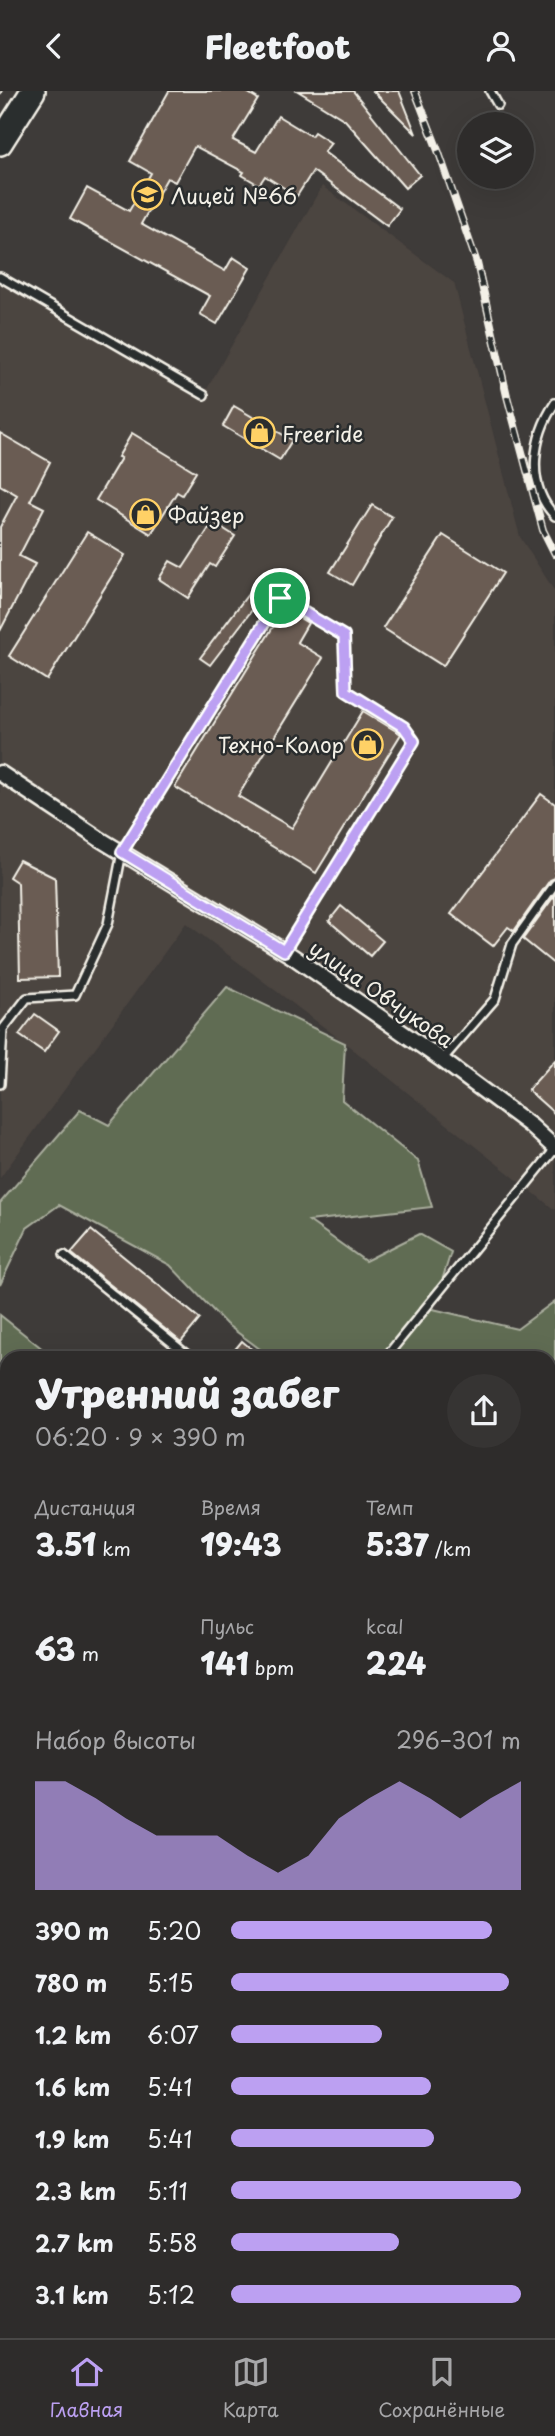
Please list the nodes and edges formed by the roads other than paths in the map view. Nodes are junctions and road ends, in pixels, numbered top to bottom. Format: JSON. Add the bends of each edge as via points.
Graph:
{"nodes":[{"id":1,"x":33,"y":91,"type":"edge"},
{"id":2,"x":490,"y":91,"type":"edge"},
{"id":3,"x":498,"y":105,"type":"dead end"},
{"id":4,"x":0,"y":143,"type":"edge"},
{"id":5,"x":0,"y":277,"type":"edge"},
{"id":6,"x":204,"y":395,"type":"dead end"},
{"id":7,"x":555,"y":403,"type":"edge"},
{"id":8,"x":555,"y":516,"type":"edge"},
{"id":9,"x":0,"y":773,"type":"edge"},
{"id":10,"x":122,"y":852,"type":"junction"},
{"id":11,"x":555,"y":884,"type":"edge"},
{"id":12,"x":284,"y":951,"type":"junction"},
{"id":13,"x":442,"y":1061,"type":"junction"},
{"id":14,"x":0,"y":1084,"type":"edge"},
{"id":15,"x":555,"y":1148,"type":"edge"},
{"id":16,"x":64,"y":1255,"type":"dead end"},
{"id":17,"x":182,"y":1351,"type":"edge"},
{"id":18,"x":391,"y":1351,"type":"edge"}],
"edges":[{"from":1,"to":4,"type":"highway"},
{"from":2,"to":3,"type":"lane"},
{"from":5,"to":6,"type":"lane"},
{"from":7,"to":8,"type":"lane","via":[[537,440],[534,465],[542,498]]},
{"from":9,"to":10,"type":"street","name":"улица Овчукова"},
{"from":10,"to":12,"type":"street","name":"улица Овчукова"},
{"from":10,"to":12,"type":"lane","via":[[280,598],[344,636],[346,691],[404,727],[414,741]]},
{"from":10,"to":14,"type":"lane","via":[[108,924],[75,995],[27,997],[3,1029]]},
{"from":11,"to":13,"type":"lane","via":[[512,944],[495,999]]},
{"from":12,"to":13,"type":"street","name":"улица Овчукова"},
{"from":13,"to":15,"type":"street","name":"улица Овчукова"},
{"from":15,"to":18,"type":"lane"},
{"from":16,"to":17,"type":"lane"}]}
